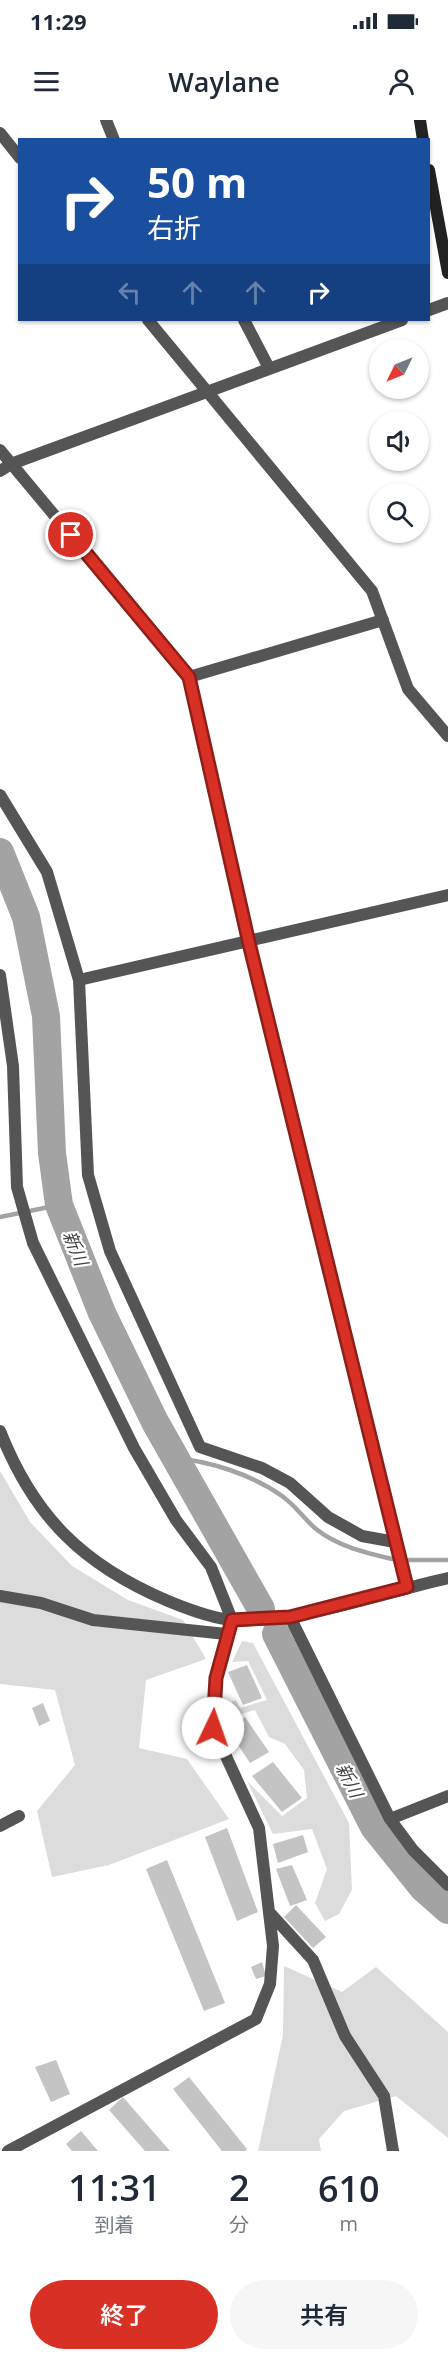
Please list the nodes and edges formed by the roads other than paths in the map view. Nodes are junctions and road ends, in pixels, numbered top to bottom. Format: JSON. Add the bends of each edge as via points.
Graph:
{"nodes":[{"id":1,"x":106,"y":120,"type":"edge"},
{"id":2,"x":420,"y":120,"type":"edge"},
{"id":3,"x":0,"y":133,"type":"edge"},
{"id":4,"x":113,"y":138,"type":"edge"},
{"id":5,"x":423,"y":138,"type":"edge"},
{"id":6,"x":18,"y":156,"type":"edge"},
{"id":7,"x":430,"y":175,"type":"edge"},
{"id":8,"x":448,"y":273,"type":"edge"},
{"id":9,"x":448,"y":303,"type":"edge"},
{"id":10,"x":430,"y":310,"type":"edge"},
{"id":11,"x":149,"y":321,"type":"edge"},
{"id":12,"x":245,"y":321,"type":"edge"},
{"id":13,"x":399,"y":321,"type":"edge"},
{"id":14,"x":269,"y":368,"type":"junction"},
{"id":15,"x":206,"y":392,"type":"junction"},
{"id":16,"x":0,"y":450,"type":"edge"},
{"id":17,"x":11,"y":464,"type":"junction"},
{"id":18,"x":0,"y":471,"type":"edge"},
{"id":19,"x":383,"y":620,"type":"junction"},
{"id":20,"x":189,"y":677,"type":"junction"},
{"id":21,"x":448,"y":736,"type":"edge"},
{"id":22,"x":0,"y":795,"type":"edge"},
{"id":23,"x":448,"y":895,"type":"edge"},
{"id":24,"x":249,"y":943,"type":"junction"},
{"id":25,"x":0,"y":975,"type":"edge"},
{"id":26,"x":79,"y":980,"type":"junction"},
{"id":27,"x":0,"y":1431,"type":"edge"},
{"id":28,"x":395,"y":1542,"type":"junction"},
{"id":29,"x":448,"y":1578,"type":"edge"},
{"id":30,"x":407,"y":1587,"type":"junction"},
{"id":31,"x":0,"y":1596,"type":"edge"},
{"id":32,"x":290,"y":1617,"type":"junction"},
{"id":33,"x":232,"y":1620,"type":"junction"},
{"id":34,"x":226,"y":1634,"type":"junction"},
{"id":35,"x":448,"y":1796,"type":"edge"},
{"id":36,"x":20,"y":1816,"type":"dead end"},
{"id":37,"x":390,"y":1819,"type":"junction"},
{"id":38,"x":0,"y":1826,"type":"edge"},
{"id":39,"x":448,"y":1885,"type":"edge"},
{"id":40,"x":270,"y":1913,"type":"junction"},
{"id":41,"x":8,"y":2151,"type":"edge"},
{"id":42,"x":393,"y":2151,"type":"edge"}],
"edges":[{"from":1,"to":4,"type":"street"},
{"from":2,"to":5,"type":"street"},
{"from":3,"to":6,"type":"street"},
{"from":7,"to":8,"type":"street"},
{"from":9,"to":10,"type":"street"},
{"from":11,"to":15,"type":"street"},
{"from":12,"to":14,"type":"street"},
{"from":13,"to":14,"type":"street"},
{"from":14,"to":15,"type":"street"},
{"from":15,"to":17,"type":"street"},
{"from":15,"to":19,"type":"street","via":[[372,591]]},
{"from":16,"to":17,"type":"street"},
{"from":17,"to":18,"type":"street"},
{"from":17,"to":20,"type":"street"},
{"from":19,"to":20,"type":"street"},
{"from":19,"to":21,"type":"street","via":[[408,689]]},
{"from":20,"to":24,"type":"street"},
{"from":22,"to":26,"type":"street","via":[[47,872]]},
{"from":23,"to":24,"type":"street"},
{"from":24,"to":26,"type":"street"},
{"from":24,"to":28,"type":"street"},
{"from":25,"to":33,"type":"street","via":[[13,1066],[17,1187],[33,1243],[134,1448],[176,1520],[211,1567]]},
{"from":26,"to":28,"type":"street","via":[[88,1175],[110,1251],[200,1447],[262,1468],[290,1483],[328,1517],[362,1536]]},
{"from":27,"to":33,"type":"street","via":[[13,1465],[41,1509],[72,1544],[137,1588],[182,1607]]},
{"from":28,"to":30,"type":"street"},
{"from":29,"to":30,"type":"street"},
{"from":30,"to":32,"type":"street"},
{"from":31,"to":34,"type":"street","via":[[41,1603],[93,1620]]},
{"from":32,"to":33,"type":"street"},
{"from":32,"to":37,"type":"street"},
{"from":33,"to":34,"type":"street"},
{"from":34,"to":40,"type":"street","via":[[216,1678],[213,1728],[259,1828]]},
{"from":35,"to":37,"type":"street"},
{"from":36,"to":38,"type":"street"},
{"from":37,"to":39,"type":"street","via":[[413,1850]]},
{"from":40,"to":41,"type":"street","via":[[270,1984],[256,2019]]},
{"from":40,"to":42,"type":"street","via":[[313,1960],[345,2036],[384,2096]]}]}
